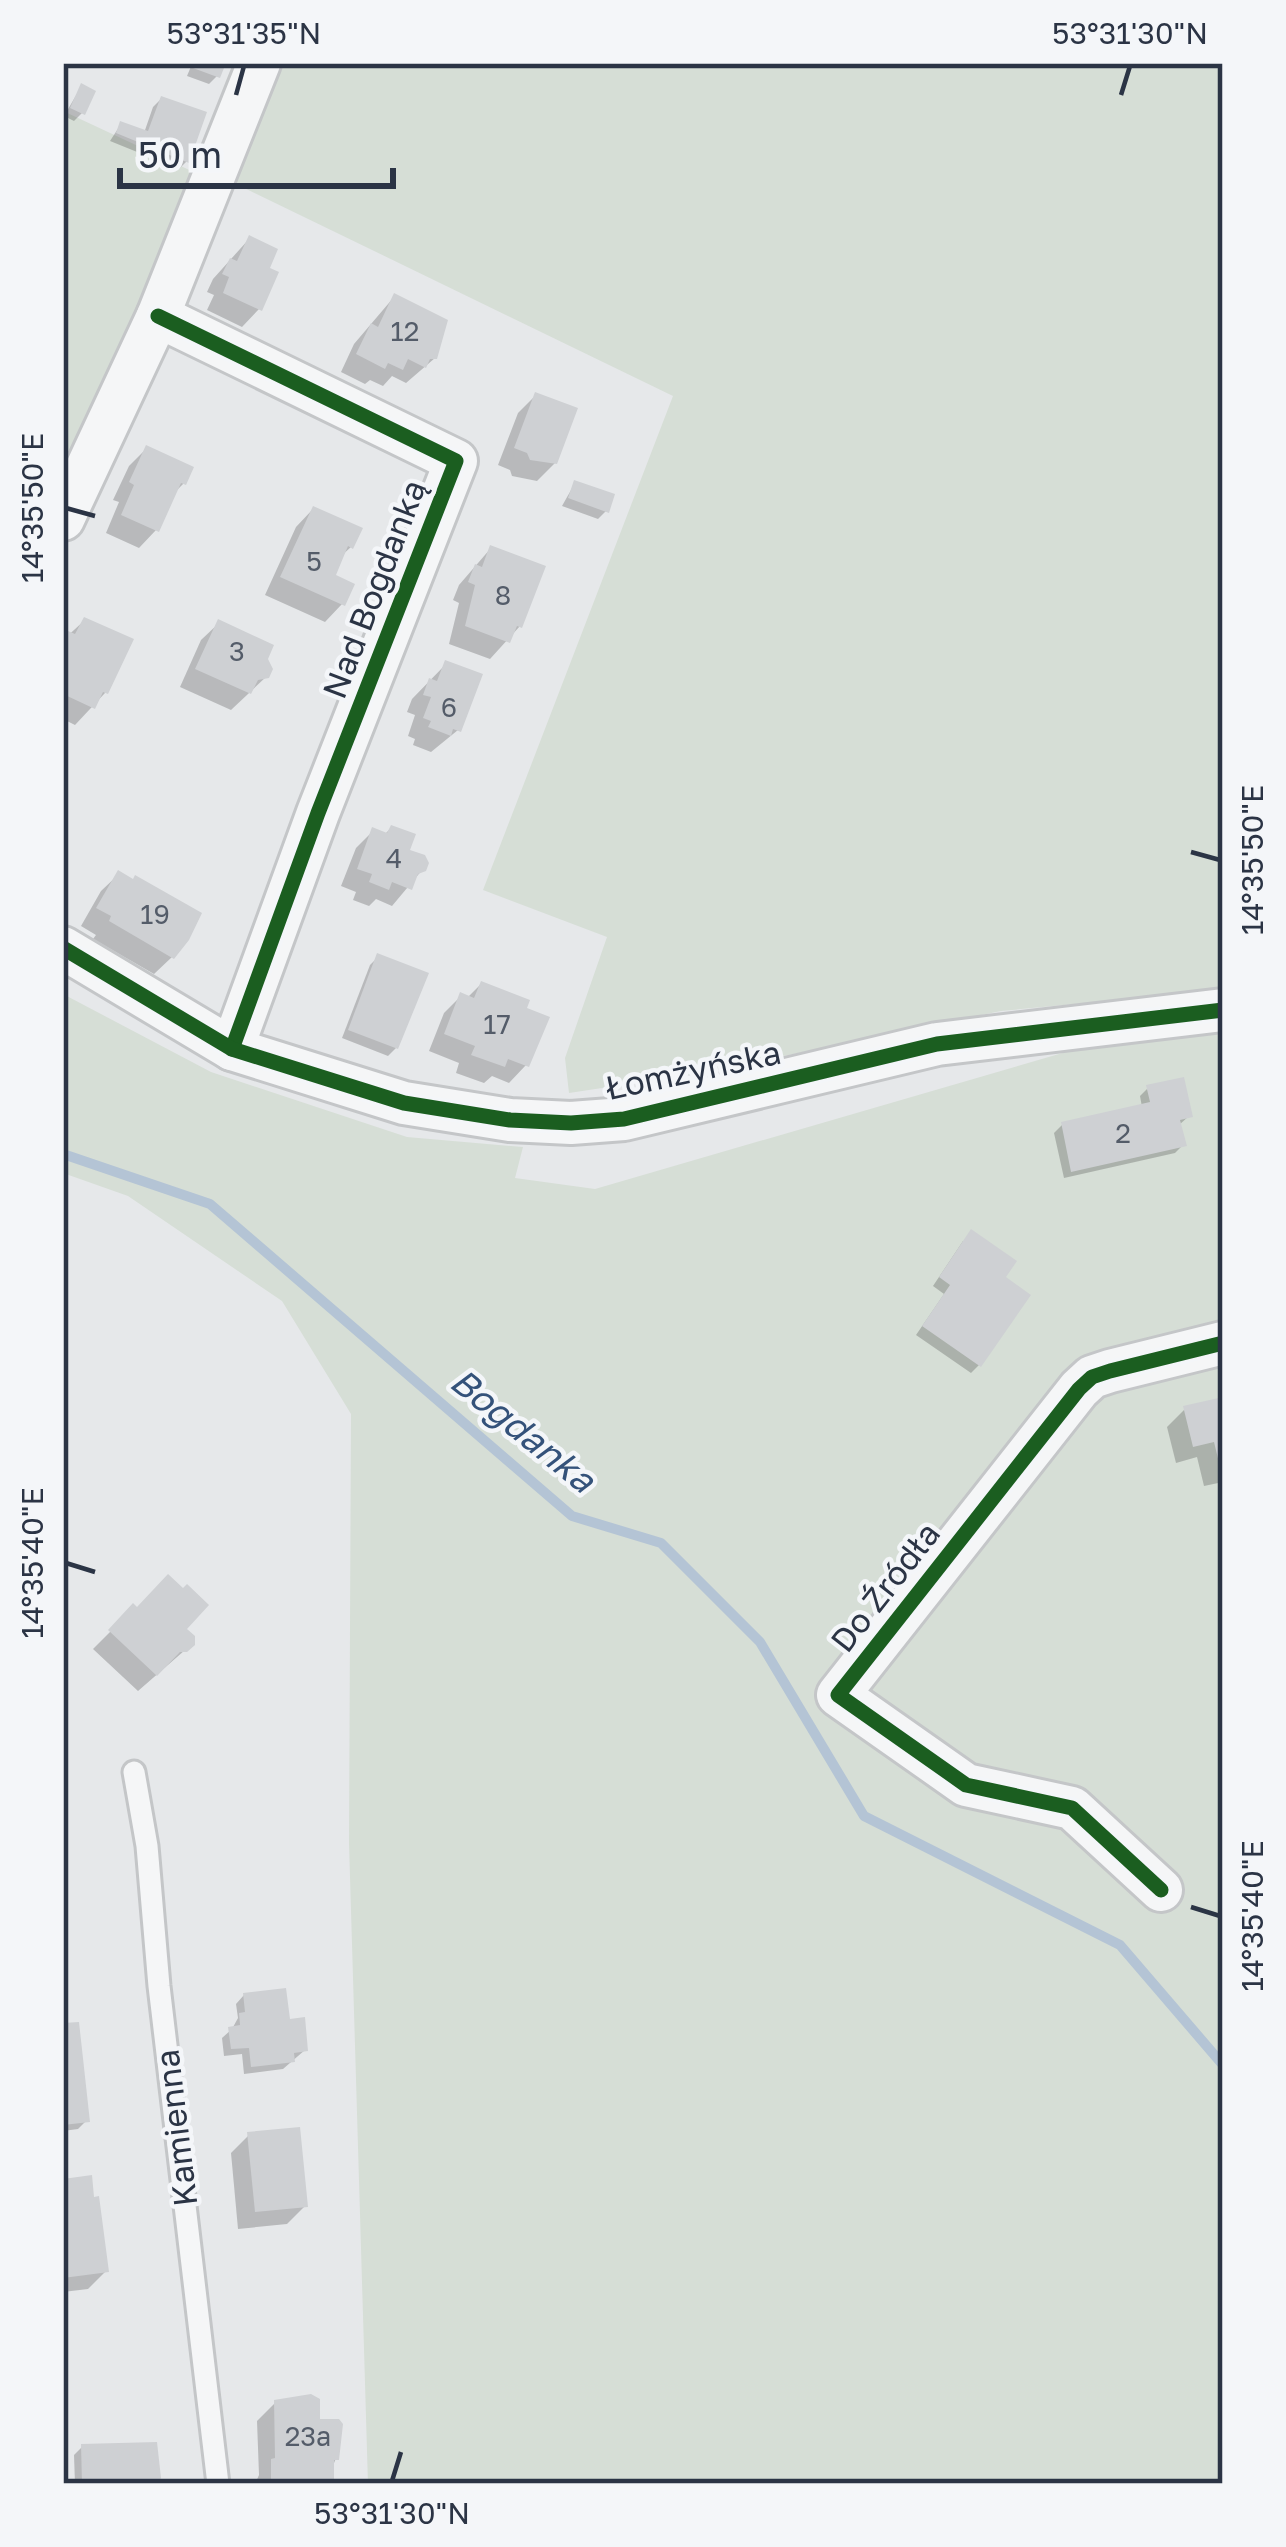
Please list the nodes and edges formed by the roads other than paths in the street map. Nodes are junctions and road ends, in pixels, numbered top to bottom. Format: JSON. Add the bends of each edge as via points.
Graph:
{"nodes":[{"id":1,"x":259,"y":63,"type":"edge"},
{"id":2,"x":158,"y":316,"type":"junction"},
{"id":3,"x":63,"y":519,"type":"edge"},
{"id":4,"x":63,"y":948,"type":"edge"},
{"id":5,"x":1223,"y":1010,"type":"edge"},
{"id":6,"x":232,"y":1049,"type":"junction"},
{"id":7,"x":1223,"y":1343,"type":"edge"},
{"id":8,"x":134,"y":1772,"type":"dead end"},
{"id":9,"x":1161,"y":1890,"type":"dead end"},
{"id":10,"x":218,"y":2484,"type":"edge"}],
"edges":[{"from":1,"to":2,"type":"street"},
{"from":2,"to":3,"type":"street"},
{"from":2,"to":6,"type":"street","name":"Nad Bogdanką","via":[[456,461]]},
{"from":4,"to":6,"type":"street","name":"Łomżyńska"},
{"from":5,"to":6,"type":"street","name":"Łomżyńska","via":[[937,1044],[624,1119],[571,1124],[404,1103]]},
{"from":7,"to":9,"type":"street","name":"Do Źródła","via":[[1110,1371],[1078,1389],[838,1695],[966,1785],[1072,1808]]},
{"from":8,"to":10,"type":"lane","name":"Kamienna"}]}
